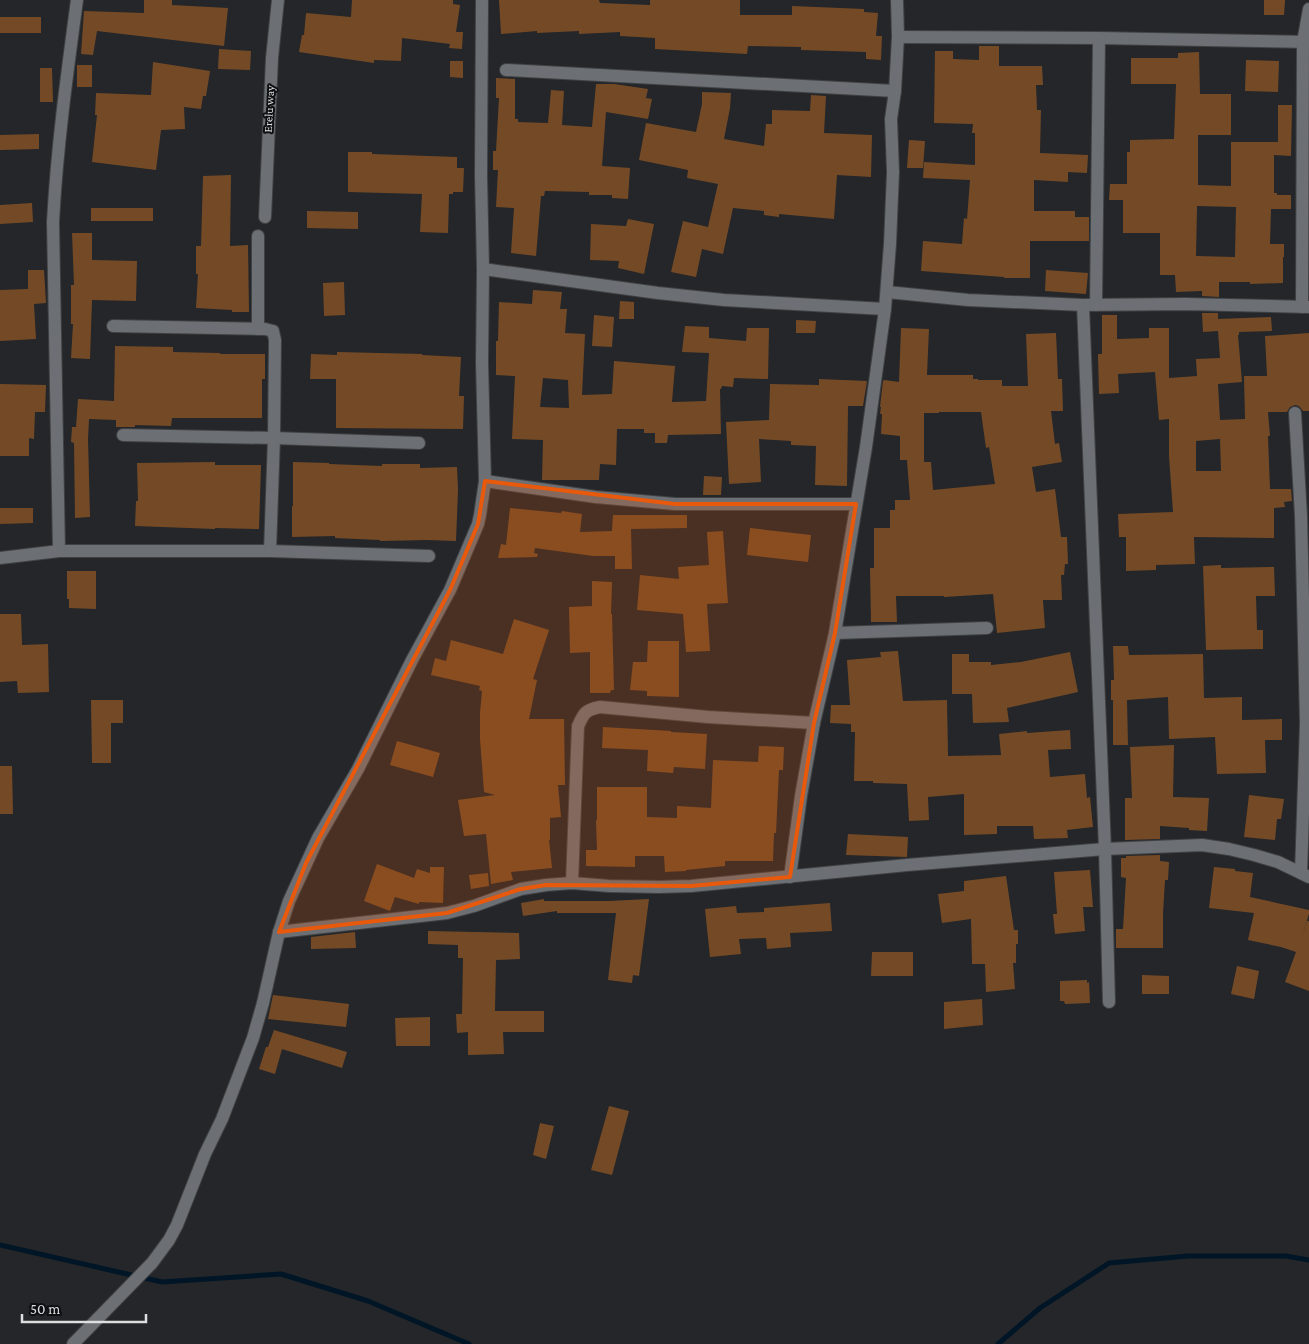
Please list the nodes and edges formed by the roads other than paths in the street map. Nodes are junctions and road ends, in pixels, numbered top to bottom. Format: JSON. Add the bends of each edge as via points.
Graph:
{"nodes":[{"id":1,"x":77,"y":0,"type":"edge"},
{"id":2,"x":278,"y":0,"type":"edge"},
{"id":3,"x":482,"y":0,"type":"edge"},
{"id":4,"x":897,"y":0,"type":"edge"},
{"id":5,"x":1309,"y":10,"type":"edge"},
{"id":6,"x":898,"y":37,"type":"junction"},
{"id":7,"x":1099,"y":38,"type":"junction"},
{"id":8,"x":1306,"y":42,"type":"edge"},
{"id":9,"x":506,"y":70,"type":"dead end"},
{"id":10,"x":895,"y":91,"type":"junction"},
{"id":11,"x":265,"y":218,"type":"dead end"},
{"id":12,"x":258,"y":236,"type":"dead end"},
{"id":13,"x":483,"y":269,"type":"junction"},
{"id":14,"x":887,"y":292,"type":"junction"},
{"id":15,"x":1090,"y":305,"type":"junction"},
{"id":16,"x":1306,"y":307,"type":"edge"},
{"id":17,"x":885,"y":309,"type":"junction"},
{"id":18,"x":113,"y":326,"type":"dead end"},
{"id":19,"x":258,"y":329,"type":"junction"},
{"id":20,"x":1295,"y":414,"type":"dead end"},
{"id":21,"x":123,"y":435,"type":"dead end"},
{"id":22,"x":274,"y":438,"type":"junction"},
{"id":23,"x":419,"y":442,"type":"dead end"},
{"id":24,"x":485,"y":481,"type":"junction"},
{"id":25,"x":856,"y":504,"type":"junction"},
{"id":26,"x":1305,"y":516,"type":"edge"},
{"id":27,"x":59,"y":550,"type":"junction"},
{"id":28,"x":270,"y":551,"type":"junction"},
{"id":29,"x":429,"y":556,"type":"dead end"},
{"id":30,"x":0,"y":558,"type":"edge"},
{"id":31,"x":987,"y":628,"type":"dead end"},
{"id":32,"x":835,"y":633,"type":"junction"},
{"id":33,"x":814,"y":723,"type":"junction"},
{"id":34,"x":1308,"y":723,"type":"edge"},
{"id":35,"x":1105,"y":849,"type":"junction"},
{"id":36,"x":1305,"y":875,"type":"edge"},
{"id":37,"x":790,"y":877,"type":"junction"},
{"id":38,"x":572,"y":883,"type":"junction"},
{"id":39,"x":279,"y":932,"type":"junction"},
{"id":40,"x":1109,"y":1002,"type":"dead end"},
{"id":41,"x":73,"y":1344,"type":"edge"}],
"edges":[{"from":1,"to":27,"type":"street","via":[[61,117],[53,222]]},
{"from":2,"to":11,"type":"street","name":"Erelu way","via":[[272,58]]},
{"from":3,"to":13,"type":"street"},
{"from":4,"to":6,"type":"street"},
{"from":5,"to":8,"type":"street"},
{"from":6,"to":7,"type":"street"},
{"from":6,"to":10,"type":"street"},
{"from":7,"to":8,"type":"street"},
{"from":7,"to":15,"type":"street"},
{"from":8,"to":16,"type":"street"},
{"from":9,"to":10,"type":"street"},
{"from":10,"to":14,"type":"street","via":[[891,120],[893,172]]},
{"from":12,"to":19,"type":"street"},
{"from":13,"to":17,"type":"street","via":[[658,294]]},
{"from":13,"to":24,"type":"street"},
{"from":14,"to":15,"type":"street","via":[[968,300]]},
{"from":14,"to":17,"type":"street"},
{"from":15,"to":16,"type":"street"},
{"from":15,"to":35,"type":"street"},
{"from":17,"to":25,"type":"street"},
{"from":18,"to":19,"type":"street"},
{"from":19,"to":22,"type":"street","via":[[273,331],[274,336]]},
{"from":20,"to":26,"type":"street"},
{"from":21,"to":22,"type":"street"},
{"from":22,"to":23,"type":"street"},
{"from":22,"to":28,"type":"street"},
{"from":24,"to":25,"type":"street","via":[[596,497],[675,504]]},
{"from":24,"to":39,"type":"street","via":[[478,524],[450,590],[306,863]]},
{"from":25,"to":32,"type":"street"},
{"from":26,"to":34,"type":"street"},
{"from":27,"to":28,"type":"street"},
{"from":27,"to":30,"type":"street"},
{"from":28,"to":29,"type":"street"},
{"from":31,"to":32,"type":"street"},
{"from":32,"to":33,"type":"street"},
{"from":33,"to":37,"type":"street"},
{"from":33,"to":38,"type":"street","via":[[600,707],[588,709],[578,726]]},
{"from":34,"to":36,"type":"street"},
{"from":35,"to":36,"type":"street","via":[[1202,845],[1254,854]]},
{"from":35,"to":37,"type":"street"},
{"from":35,"to":40,"type":"street"},
{"from":37,"to":38,"type":"street","via":[[658,887]]},
{"from":38,"to":39,"type":"street","via":[[521,889],[448,913]]},
{"from":39,"to":41,"type":"street","via":[[253,1038],[169,1240],[152,1263]]}]}
